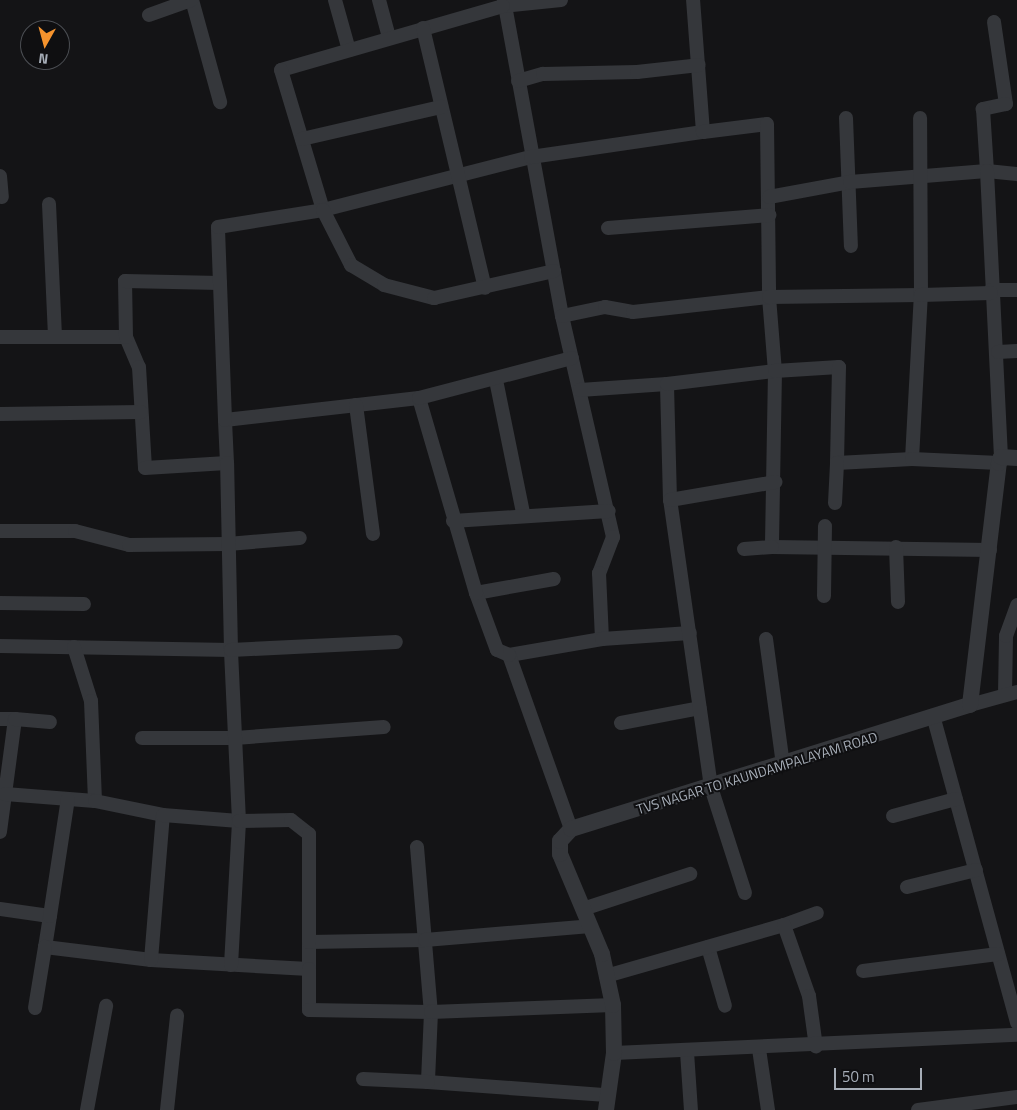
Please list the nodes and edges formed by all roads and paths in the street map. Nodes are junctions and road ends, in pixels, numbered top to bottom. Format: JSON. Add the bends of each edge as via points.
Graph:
{"nodes":[{"id":1,"x":191,"y":0,"type":"edge"},
{"id":2,"x":336,"y":0,"type":"edge"},
{"id":3,"x":378,"y":0,"type":"edge"},
{"id":4,"x":561,"y":0,"type":"edge"},
{"id":5,"x":693,"y":0,"type":"edge"},
{"id":6,"x":503,"y":3,"type":"edge"},
{"id":7,"x":149,"y":15,"type":"dead end"},
{"id":8,"x":994,"y":22,"type":"dead end"},
{"id":9,"x":423,"y":28,"type":"junction"},
{"id":10,"x":388,"y":38,"type":"junction"},
{"id":11,"x":349,"y":50,"type":"junction"},
{"id":12,"x":699,"y":65,"type":"junction"},
{"id":13,"x":518,"y":81,"type":"junction"},
{"id":14,"x":220,"y":102,"type":"dead end"},
{"id":15,"x":441,"y":107,"type":"junction"},
{"id":16,"x":846,"y":118,"type":"dead end"},
{"id":17,"x":920,"y":118,"type":"dead end"},
{"id":18,"x":703,"y":132,"type":"junction"},
{"id":19,"x":302,"y":139,"type":"junction"},
{"id":20,"x":531,"y":157,"type":"junction"},
{"id":21,"x":987,"y":171,"type":"junction"},
{"id":22,"x":457,"y":173,"type":"junction"},
{"id":23,"x":1017,"y":174,"type":"edge"},
{"id":24,"x":0,"y":176,"type":"edge"},
{"id":25,"x":923,"y":176,"type":"junction"},
{"id":26,"x":850,"y":182,"type":"junction"},
{"id":27,"x":2,"y":197,"type":"dead end"},
{"id":28,"x":769,"y":197,"type":"junction"},
{"id":29,"x":49,"y":204,"type":"dead end"},
{"id":30,"x":323,"y":210,"type":"junction"},
{"id":31,"x":769,"y":215,"type":"junction"},
{"id":32,"x":608,"y":228,"type":"dead end"},
{"id":33,"x":851,"y":246,"type":"dead end"},
{"id":34,"x":554,"y":271,"type":"junction"},
{"id":35,"x":220,"y":283,"type":"junction"},
{"id":36,"x":485,"y":288,"type":"junction"},
{"id":37,"x":1017,"y":290,"type":"edge"},
{"id":38,"x":991,"y":292,"type":"junction"},
{"id":39,"x":921,"y":295,"type":"junction"},
{"id":40,"x":769,"y":297,"type":"junction"},
{"id":41,"x":562,"y":316,"type":"junction"},
{"id":42,"x":0,"y":337,"type":"edge"},
{"id":43,"x":55,"y":337,"type":"junction"},
{"id":44,"x":126,"y":337,"type":"junction"},
{"id":45,"x":1017,"y":351,"type":"edge"},
{"id":46,"x":998,"y":352,"type":"junction"},
{"id":47,"x":572,"y":358,"type":"junction"},
{"id":48,"x":775,"y":371,"type":"junction"},
{"id":49,"x":496,"y":380,"type":"junction"},
{"id":50,"x":667,"y":384,"type":"junction"},
{"id":51,"x":580,"y":390,"type":"junction"},
{"id":52,"x":419,"y":398,"type":"junction"},
{"id":53,"x":356,"y":405,"type":"junction"},
{"id":54,"x":142,"y":412,"type":"junction"},
{"id":55,"x":0,"y":414,"type":"edge"},
{"id":56,"x":225,"y":420,"type":"junction"},
{"id":57,"x":912,"y":459,"type":"junction"},
{"id":58,"x":1006,"y":459,"type":"edge"},
{"id":59,"x":227,"y":463,"type":"junction"},
{"id":60,"x":837,"y":463,"type":"junction"},
{"id":61,"x":775,"y":482,"type":"junction"},
{"id":62,"x":670,"y":500,"type":"junction"},
{"id":63,"x":836,"y":503,"type":"dead end"},
{"id":64,"x":609,"y":511,"type":"junction"},
{"id":65,"x":523,"y":513,"type":"junction"},
{"id":66,"x":453,"y":521,"type":"junction"},
{"id":67,"x":825,"y":526,"type":"dead end"},
{"id":68,"x":0,"y":531,"type":"edge"},
{"id":69,"x":373,"y":534,"type":"dead end"},
{"id":70,"x":300,"y":538,"type":"dead end"},
{"id":71,"x":228,"y":544,"type":"junction"},
{"id":72,"x":825,"y":546,"type":"junction"},
{"id":73,"x":772,"y":547,"type":"junction"},
{"id":74,"x":896,"y":548,"type":"junction"},
{"id":75,"x":744,"y":549,"type":"dead end"},
{"id":76,"x":990,"y":550,"type":"junction"},
{"id":77,"x":554,"y":579,"type":"dead end"},
{"id":78,"x":476,"y":593,"type":"junction"},
{"id":79,"x":824,"y":596,"type":"dead end"},
{"id":80,"x":898,"y":602,"type":"dead end"},
{"id":81,"x":0,"y":603,"type":"edge"},
{"id":82,"x":84,"y":604,"type":"dead end"},
{"id":83,"x":1017,"y":605,"type":"edge"},
{"id":84,"x":690,"y":633,"type":"junction"},
{"id":85,"x":602,"y":639,"type":"junction"},
{"id":86,"x":766,"y":639,"type":"dead end"},
{"id":87,"x":396,"y":642,"type":"dead end"},
{"id":88,"x":0,"y":646,"type":"edge"},
{"id":89,"x":74,"y":647,"type":"junction"},
{"id":90,"x":231,"y":650,"type":"junction"},
{"id":91,"x":509,"y":655,"type":"junction"},
{"id":92,"x":1011,"y":693,"type":"edge"},
{"id":93,"x":970,"y":705,"type":"junction"},
{"id":94,"x":700,"y":708,"type":"junction"},
{"id":95,"x":0,"y":719,"type":"edge"},
{"id":96,"x":15,"y":719,"type":"junction"},
{"id":97,"x":934,"y":719,"type":"junction"},
{"id":98,"x":50,"y":722,"type":"dead end"},
{"id":99,"x":621,"y":723,"type":"dead end"},
{"id":100,"x":384,"y":727,"type":"dead end"},
{"id":101,"x":142,"y":738,"type":"dead end"},
{"id":102,"x":235,"y":738,"type":"junction"},
{"id":103,"x":782,"y":765,"type":"junction"},
{"id":104,"x":711,"y":787,"type":"junction"},
{"id":105,"x":5,"y":794,"type":"junction"},
{"id":106,"x":68,"y":799,"type":"junction"},
{"id":107,"x":956,"y":799,"type":"junction"},
{"id":108,"x":96,"y":801,"type":"junction"},
{"id":109,"x":162,"y":815,"type":"junction"},
{"id":110,"x":893,"y":816,"type":"dead end"},
{"id":111,"x":238,"y":821,"type":"junction"},
{"id":112,"x":571,"y":829,"type":"junction"},
{"id":113,"x":0,"y":832,"type":"edge"},
{"id":114,"x":417,"y":847,"type":"dead end"},
{"id":115,"x":976,"y":870,"type":"junction"},
{"id":116,"x":690,"y":874,"type":"dead end"},
{"id":117,"x":908,"y":887,"type":"dead end"},
{"id":118,"x":745,"y":893,"type":"dead end"},
{"id":119,"x":582,"y":908,"type":"junction"},
{"id":120,"x":0,"y":909,"type":"edge"},
{"id":121,"x":817,"y":913,"type":"dead end"},
{"id":122,"x":50,"y":916,"type":"junction"},
{"id":123,"x":784,"y":925,"type":"junction"},
{"id":124,"x":590,"y":926,"type":"junction"},
{"id":125,"x":424,"y":940,"type":"junction"},
{"id":126,"x":309,"y":942,"type":"junction"},
{"id":127,"x":45,"y":947,"type":"junction"},
{"id":128,"x":708,"y":947,"type":"junction"},
{"id":129,"x":998,"y":954,"type":"junction"},
{"id":130,"x":150,"y":960,"type":"junction"},
{"id":131,"x":231,"y":965,"type":"junction"},
{"id":132,"x":309,"y":969,"type":"junction"},
{"id":133,"x":863,"y":971,"type":"dead end"},
{"id":134,"x":606,"y":976,"type":"junction"},
{"id":135,"x":613,"y":1005,"type":"junction"},
{"id":136,"x":106,"y":1006,"type":"dead end"},
{"id":137,"x":725,"y":1006,"type":"dead end"},
{"id":138,"x":35,"y":1008,"type":"dead end"},
{"id":139,"x":431,"y":1012,"type":"junction"},
{"id":140,"x":177,"y":1016,"type":"dead end"},
{"id":141,"x":1017,"y":1023,"type":"edge"},
{"id":142,"x":1017,"y":1035,"type":"edge"},
{"id":143,"x":816,"y":1047,"type":"junction"},
{"id":144,"x":758,"y":1049,"type":"junction"},
{"id":145,"x":688,"y":1052,"type":"junction"},
{"id":146,"x":614,"y":1053,"type":"junction"},
{"id":147,"x":363,"y":1078,"type":"dead end"},
{"id":148,"x":428,"y":1082,"type":"junction"},
{"id":149,"x":1017,"y":1097,"type":"edge"},
{"id":150,"x":607,"y":1102,"type":"edge"},
{"id":151,"x":87,"y":1110,"type":"edge"},
{"id":152,"x":166,"y":1110,"type":"edge"},
{"id":153,"x":691,"y":1110,"type":"edge"},
{"id":154,"x":768,"y":1110,"type":"edge"},
{"id":155,"x":918,"y":1110,"type":"edge"}],
"edges":[{"from":1,"to":7,"type":"street"},
{"from":1,"to":14,"type":"street"},
{"from":2,"to":11,"type":"street"},
{"from":3,"to":10,"type":"street"},
{"from":4,"to":6,"type":"street"},
{"from":5,"to":12,"type":"street"},
{"from":6,"to":9,"type":"street"},
{"from":6,"to":13,"type":"street"},
{"from":8,"to":21,"type":"street","via":[[1006,104],[983,109]]},
{"from":9,"to":10,"type":"street"},
{"from":9,"to":15,"type":"street"},
{"from":10,"to":11,"type":"street"},
{"from":11,"to":19,"type":"street","via":[[281,70]]},
{"from":12,"to":13,"type":"street","via":[[637,72],[543,74]]},
{"from":12,"to":18,"type":"street"},
{"from":13,"to":20,"type":"street"},
{"from":15,"to":19,"type":"street"},
{"from":15,"to":22,"type":"street"},
{"from":16,"to":26,"type":"street"},
{"from":17,"to":25,"type":"street"},
{"from":18,"to":20,"type":"street"},
{"from":18,"to":28,"type":"street","via":[[767,124]]},
{"from":19,"to":30,"type":"street"},
{"from":20,"to":22,"type":"street"},
{"from":20,"to":34,"type":"street"},
{"from":21,"to":23,"type":"street"},
{"from":21,"to":25,"type":"street"},
{"from":21,"to":38,"type":"street"},
{"from":22,"to":30,"type":"street"},
{"from":22,"to":36,"type":"street"},
{"from":24,"to":27,"type":"street"},
{"from":25,"to":26,"type":"street"},
{"from":25,"to":39,"type":"street"},
{"from":26,"to":28,"type":"street"},
{"from":26,"to":33,"type":"street"},
{"from":28,"to":31,"type":"street"},
{"from":29,"to":43,"type":"street"},
{"from":30,"to":35,"type":"street","via":[[218,227]]},
{"from":30,"to":36,"type":"street","via":[[351,266],[384,285],[434,298]]},
{"from":31,"to":32,"type":"street"},
{"from":31,"to":40,"type":"street"},
{"from":34,"to":36,"type":"street"},
{"from":34,"to":41,"type":"street"},
{"from":35,"to":44,"type":"street","via":[[125,281]]},
{"from":35,"to":56,"type":"street"},
{"from":37,"to":38,"type":"street"},
{"from":38,"to":39,"type":"street"},
{"from":38,"to":46,"type":"street"},
{"from":39,"to":40,"type":"street"},
{"from":39,"to":57,"type":"street"},
{"from":40,"to":41,"type":"street","via":[[634,312],[605,307]]},
{"from":40,"to":48,"type":"street"},
{"from":41,"to":47,"type":"street"},
{"from":42,"to":43,"type":"street"},
{"from":43,"to":44,"type":"street"},
{"from":44,"to":54,"type":"street","via":[[139,366]]},
{"from":45,"to":46,"type":"street"},
{"from":46,"to":58,"type":"street"},
{"from":47,"to":49,"type":"street"},
{"from":47,"to":51,"type":"street"},
{"from":48,"to":50,"type":"street"},
{"from":48,"to":60,"type":"street","via":[[839,367]]},
{"from":48,"to":61,"type":"street"},
{"from":49,"to":52,"type":"street"},
{"from":49,"to":65,"type":"street"},
{"from":50,"to":51,"type":"street"},
{"from":50,"to":62,"type":"street"},
{"from":51,"to":64,"type":"street"},
{"from":52,"to":53,"type":"street"},
{"from":52,"to":66,"type":"street"},
{"from":53,"to":56,"type":"street"},
{"from":53,"to":69,"type":"street"},
{"from":54,"to":55,"type":"street"},
{"from":54,"to":59,"type":"street","via":[[145,468]]},
{"from":56,"to":59,"type":"street"},
{"from":57,"to":58,"type":"street"},
{"from":57,"to":60,"type":"street"},
{"from":58,"to":76,"type":"street"},
{"from":59,"to":71,"type":"street"},
{"from":60,"to":63,"type":"street"},
{"from":61,"to":62,"type":"street"},
{"from":61,"to":73,"type":"street"},
{"from":62,"to":84,"type":"street"},
{"from":64,"to":65,"type":"street"},
{"from":64,"to":85,"type":"street","via":[[612,537],[599,573]]},
{"from":65,"to":66,"type":"street"},
{"from":66,"to":78,"type":"street"},
{"from":67,"to":72,"type":"street"},
{"from":68,"to":71,"type":"street","via":[[75,531],[129,545]]},
{"from":70,"to":71,"type":"street"},
{"from":71,"to":90,"type":"street"},
{"from":72,"to":73,"type":"street"},
{"from":72,"to":74,"type":"street"},
{"from":72,"to":79,"type":"street"},
{"from":73,"to":75,"type":"street"},
{"from":74,"to":76,"type":"street"},
{"from":74,"to":80,"type":"street"},
{"from":76,"to":93,"type":"street"},
{"from":77,"to":78,"type":"street"},
{"from":78,"to":91,"type":"street","via":[[497,650]]},
{"from":81,"to":82,"type":"street"},
{"from":83,"to":92,"type":"street","via":[[1006,636]]},
{"from":84,"to":85,"type":"street"},
{"from":84,"to":94,"type":"street"},
{"from":85,"to":91,"type":"street"},
{"from":86,"to":103,"type":"street"},
{"from":87,"to":90,"type":"street"},
{"from":88,"to":89,"type":"street"},
{"from":89,"to":90,"type":"street"},
{"from":89,"to":108,"type":"street","via":[[91,701]]},
{"from":90,"to":102,"type":"street"},
{"from":91,"to":112,"type":"street"},
{"from":92,"to":93,"type":"street"},
{"from":93,"to":97,"type":"street","name":"TVS NAGAR TO KAUNDAMPALAYAM ROAD"},
{"from":94,"to":99,"type":"street"},
{"from":94,"to":104,"type":"street"},
{"from":95,"to":96,"type":"street"},
{"from":96,"to":98,"type":"street"},
{"from":96,"to":105,"type":"street"},
{"from":97,"to":103,"type":"street","name":"TVS NAGAR TO KAUNDAMPALAYAM ROAD"},
{"from":97,"to":107,"type":"street"},
{"from":100,"to":102,"type":"street"},
{"from":101,"to":102,"type":"street"},
{"from":102,"to":111,"type":"street"},
{"from":103,"to":104,"type":"street","name":"TVS NAGAR TO KAUNDAMPALAYAM ROAD"},
{"from":104,"to":112,"type":"street","name":"TVS NAGAR TO KAUNDAMPALAYAM ROAD"},
{"from":104,"to":118,"type":"street"},
{"from":105,"to":106,"type":"street"},
{"from":105,"to":113,"type":"street"},
{"from":106,"to":108,"type":"street"},
{"from":106,"to":122,"type":"street"},
{"from":107,"to":110,"type":"street"},
{"from":107,"to":115,"type":"street"},
{"from":108,"to":109,"type":"street"},
{"from":109,"to":111,"type":"street"},
{"from":109,"to":130,"type":"street"},
{"from":111,"to":126,"type":"street","via":[[291,820],[309,834]]},
{"from":111,"to":131,"type":"street"},
{"from":112,"to":119,"type":"street","via":[[560,841],[560,854]]},
{"from":114,"to":125,"type":"street"},
{"from":115,"to":117,"type":"street"},
{"from":115,"to":129,"type":"street"},
{"from":116,"to":119,"type":"street"},
{"from":119,"to":124,"type":"street"},
{"from":120,"to":122,"type":"street"},
{"from":121,"to":123,"type":"street"},
{"from":122,"to":127,"type":"street"},
{"from":123,"to":128,"type":"street"},
{"from":123,"to":143,"type":"street","via":[[809,996]]},
{"from":124,"to":125,"type":"street"},
{"from":124,"to":134,"type":"street"},
{"from":125,"to":126,"type":"street"},
{"from":125,"to":139,"type":"street"},
{"from":126,"to":132,"type":"street"},
{"from":127,"to":130,"type":"street"},
{"from":127,"to":138,"type":"street"},
{"from":128,"to":134,"type":"street"},
{"from":128,"to":137,"type":"street"},
{"from":129,"to":133,"type":"street"},
{"from":129,"to":141,"type":"street"},
{"from":130,"to":131,"type":"street"},
{"from":131,"to":132,"type":"street"},
{"from":132,"to":139,"type":"street","via":[[309,1010]]},
{"from":134,"to":135,"type":"street"},
{"from":135,"to":139,"type":"street"},
{"from":135,"to":146,"type":"street"},
{"from":136,"to":151,"type":"street"},
{"from":139,"to":148,"type":"street"},
{"from":140,"to":152,"type":"street"},
{"from":142,"to":143,"type":"street"},
{"from":143,"to":144,"type":"street"},
{"from":144,"to":145,"type":"street"},
{"from":144,"to":154,"type":"street"},
{"from":145,"to":146,"type":"street"},
{"from":145,"to":153,"type":"street"},
{"from":146,"to":150,"type":"street"},
{"from":147,"to":148,"type":"street"},
{"from":148,"to":150,"type":"street"},
{"from":149,"to":155,"type":"street"}]}
